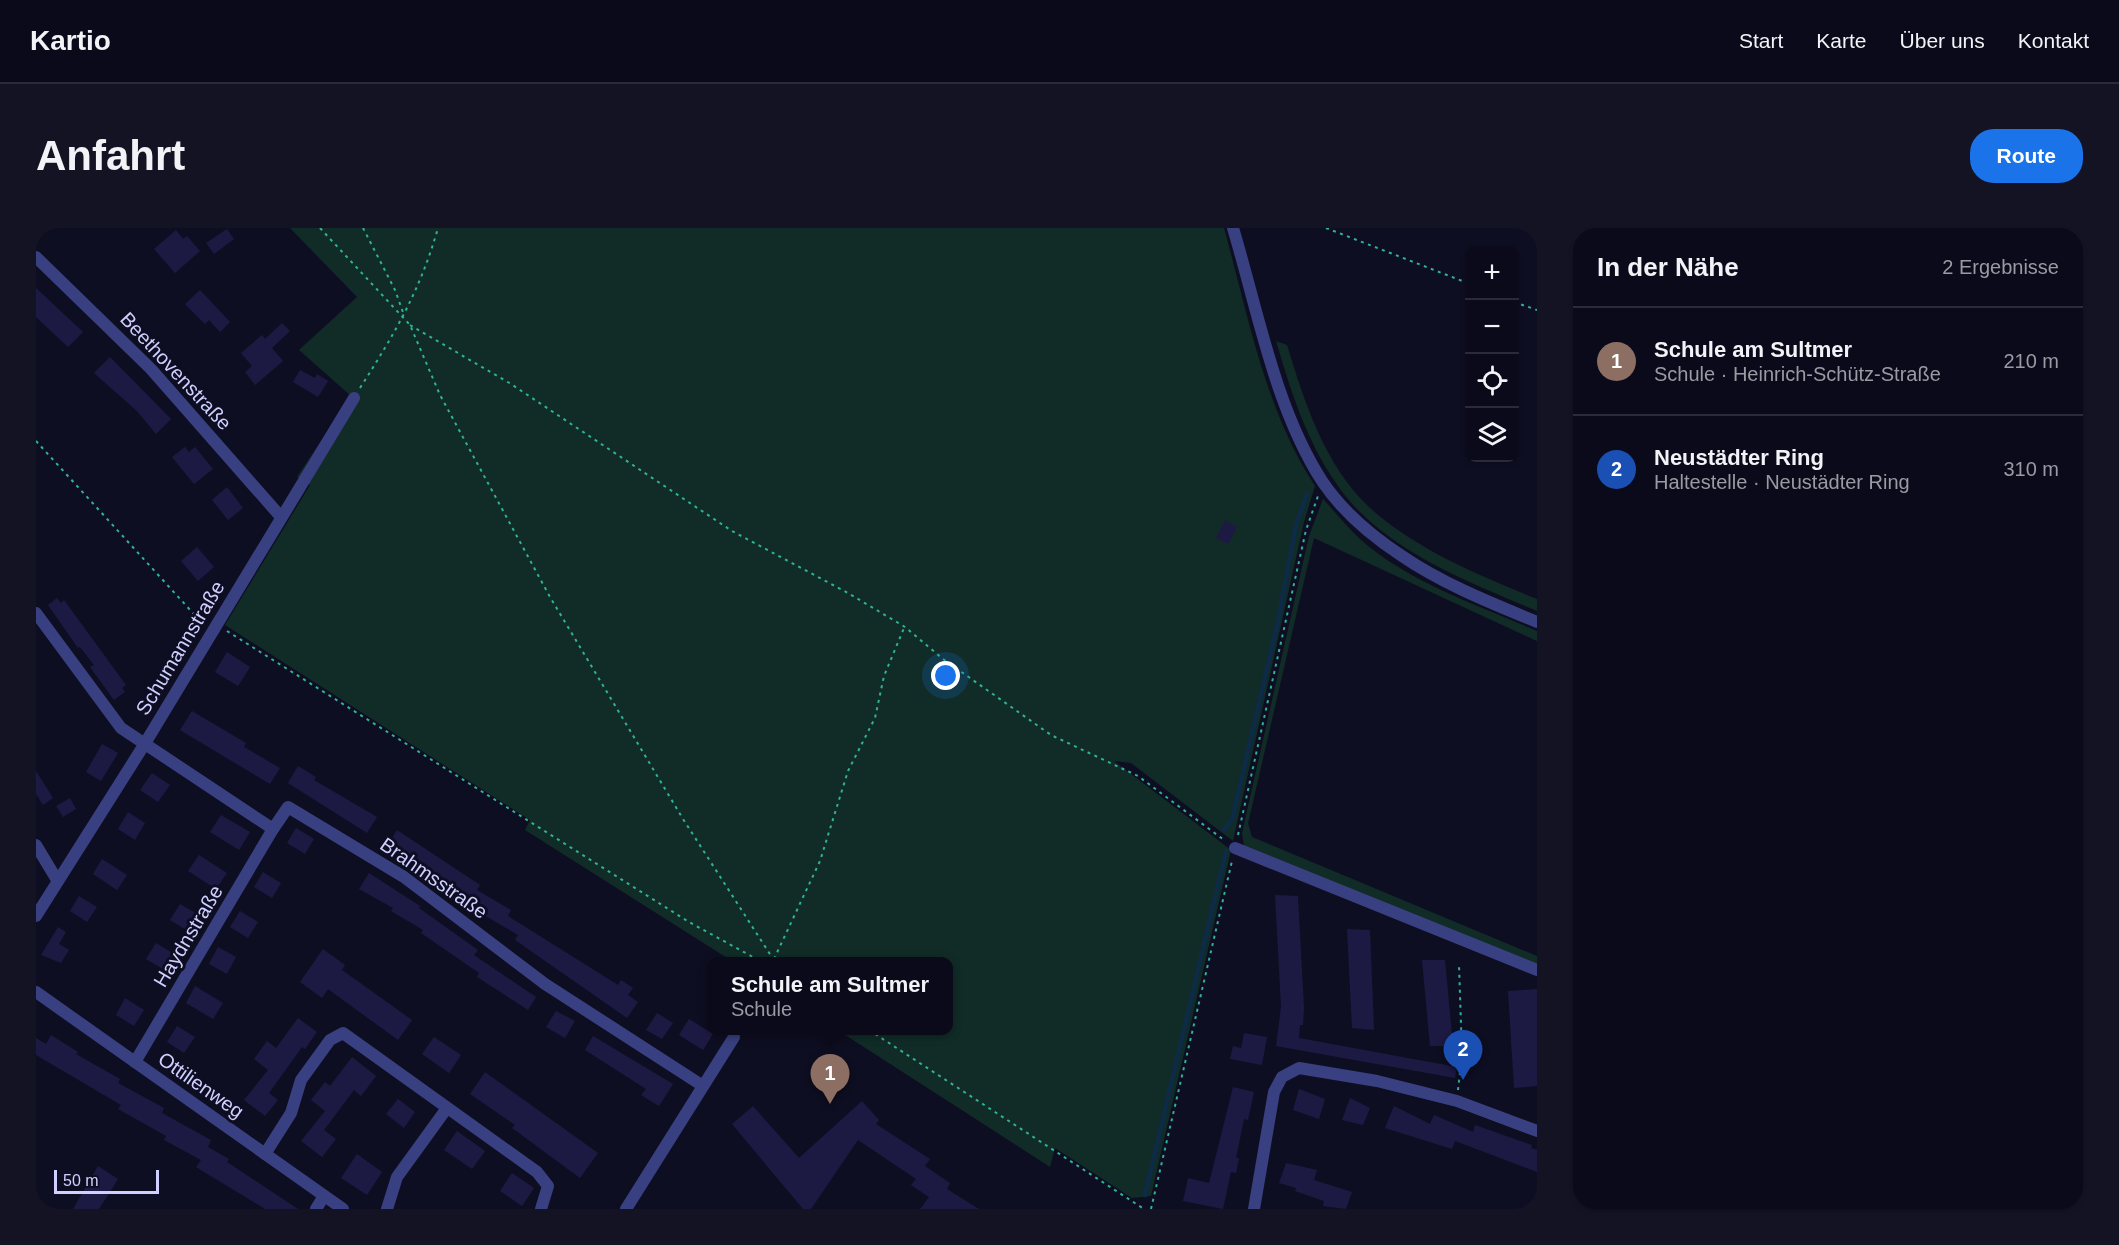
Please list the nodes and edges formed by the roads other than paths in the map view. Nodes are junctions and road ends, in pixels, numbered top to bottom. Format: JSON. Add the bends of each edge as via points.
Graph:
{"nodes":[{"id":1,"x":1233,"y":228,"type":"edge"},
{"id":2,"x":36,"y":257,"type":"edge"},
{"id":3,"x":354,"y":398,"type":"road end"},
{"id":4,"x":281,"y":517,"type":"junction"},
{"id":5,"x":36,"y":613,"type":"edge"},
{"id":6,"x":1537,"y":622,"type":"edge"},
{"id":7,"x":144,"y":745,"type":"junction"},
{"id":8,"x":273,"y":829,"type":"junction"},
{"id":9,"x":36,"y":845,"type":"edge"},
{"id":10,"x":1235,"y":848,"type":"road end"},
{"id":11,"x":57,"y":880,"type":"junction"},
{"id":12,"x":36,"y":916,"type":"edge"},
{"id":13,"x":1537,"y":970,"type":"edge"},
{"id":14,"x":36,"y":992,"type":"edge"},
{"id":15,"x":734,"y":1036,"type":"dead end"},
{"id":16,"x":135,"y":1062,"type":"junction"},
{"id":17,"x":703,"y":1086,"type":"junction"},
{"id":18,"x":447,"y":1108,"type":"junction"},
{"id":19,"x":1537,"y":1131,"type":"edge"},
{"id":20,"x":265,"y":1154,"type":"junction"},
{"id":21,"x":324,"y":1196,"type":"junction"},
{"id":22,"x":316,"y":1209,"type":"edge"},
{"id":23,"x":343,"y":1209,"type":"edge"},
{"id":24,"x":387,"y":1209,"type":"edge"},
{"id":25,"x":540,"y":1209,"type":"edge"},
{"id":26,"x":626,"y":1209,"type":"edge"},
{"id":27,"x":1254,"y":1209,"type":"edge"}],
"edges":[{"from":1,"to":6,"type":"street","via":[[1284,402],[1323,482],[1356,519],[1403,557],[1457,587]]},
{"from":2,"to":4,"type":"street","name":"Beethovenstraße","via":[[151,369]]},
{"from":3,"to":4,"type":"street","name":"Schumannstraße"},
{"from":4,"to":7,"type":"street","name":"Schumannstraße"},
{"from":5,"to":7,"type":"street","via":[[121,728]]},
{"from":7,"to":8,"type":"street"},
{"from":7,"to":11,"type":"street","name":"Schumannstraße"},
{"from":8,"to":16,"type":"street","name":"Haydnstraße"},
{"from":8,"to":17,"type":"street","name":"Brahmsstraße","via":[[288,807],[404,877],[546,984]]},
{"from":9,"to":11,"type":"street"},
{"from":10,"to":13,"type":"street"},
{"from":11,"to":12,"type":"street","name":"Schumannstraße"},
{"from":14,"to":16,"type":"street","name":"Ottilienweg"},
{"from":15,"to":17,"type":"street"},
{"from":16,"to":20,"type":"street","name":"Ottilienweg"},
{"from":17,"to":26,"type":"street"},
{"from":18,"to":20,"type":"street","via":[[343,1034],[330,1040],[301,1080],[291,1113]]},
{"from":18,"to":24,"type":"street","via":[[397,1177]]},
{"from":18,"to":25,"type":"street","via":[[537,1172],[548,1186]]},
{"from":19,"to":27,"type":"street","via":[[1457,1101],[1377,1081],[1299,1068],[1282,1077],[1274,1092]]},
{"from":20,"to":21,"type":"street","name":"Ottilienweg"},
{"from":21,"to":22,"type":"street"},
{"from":21,"to":23,"type":"street","name":"Ottilienweg"}]}
